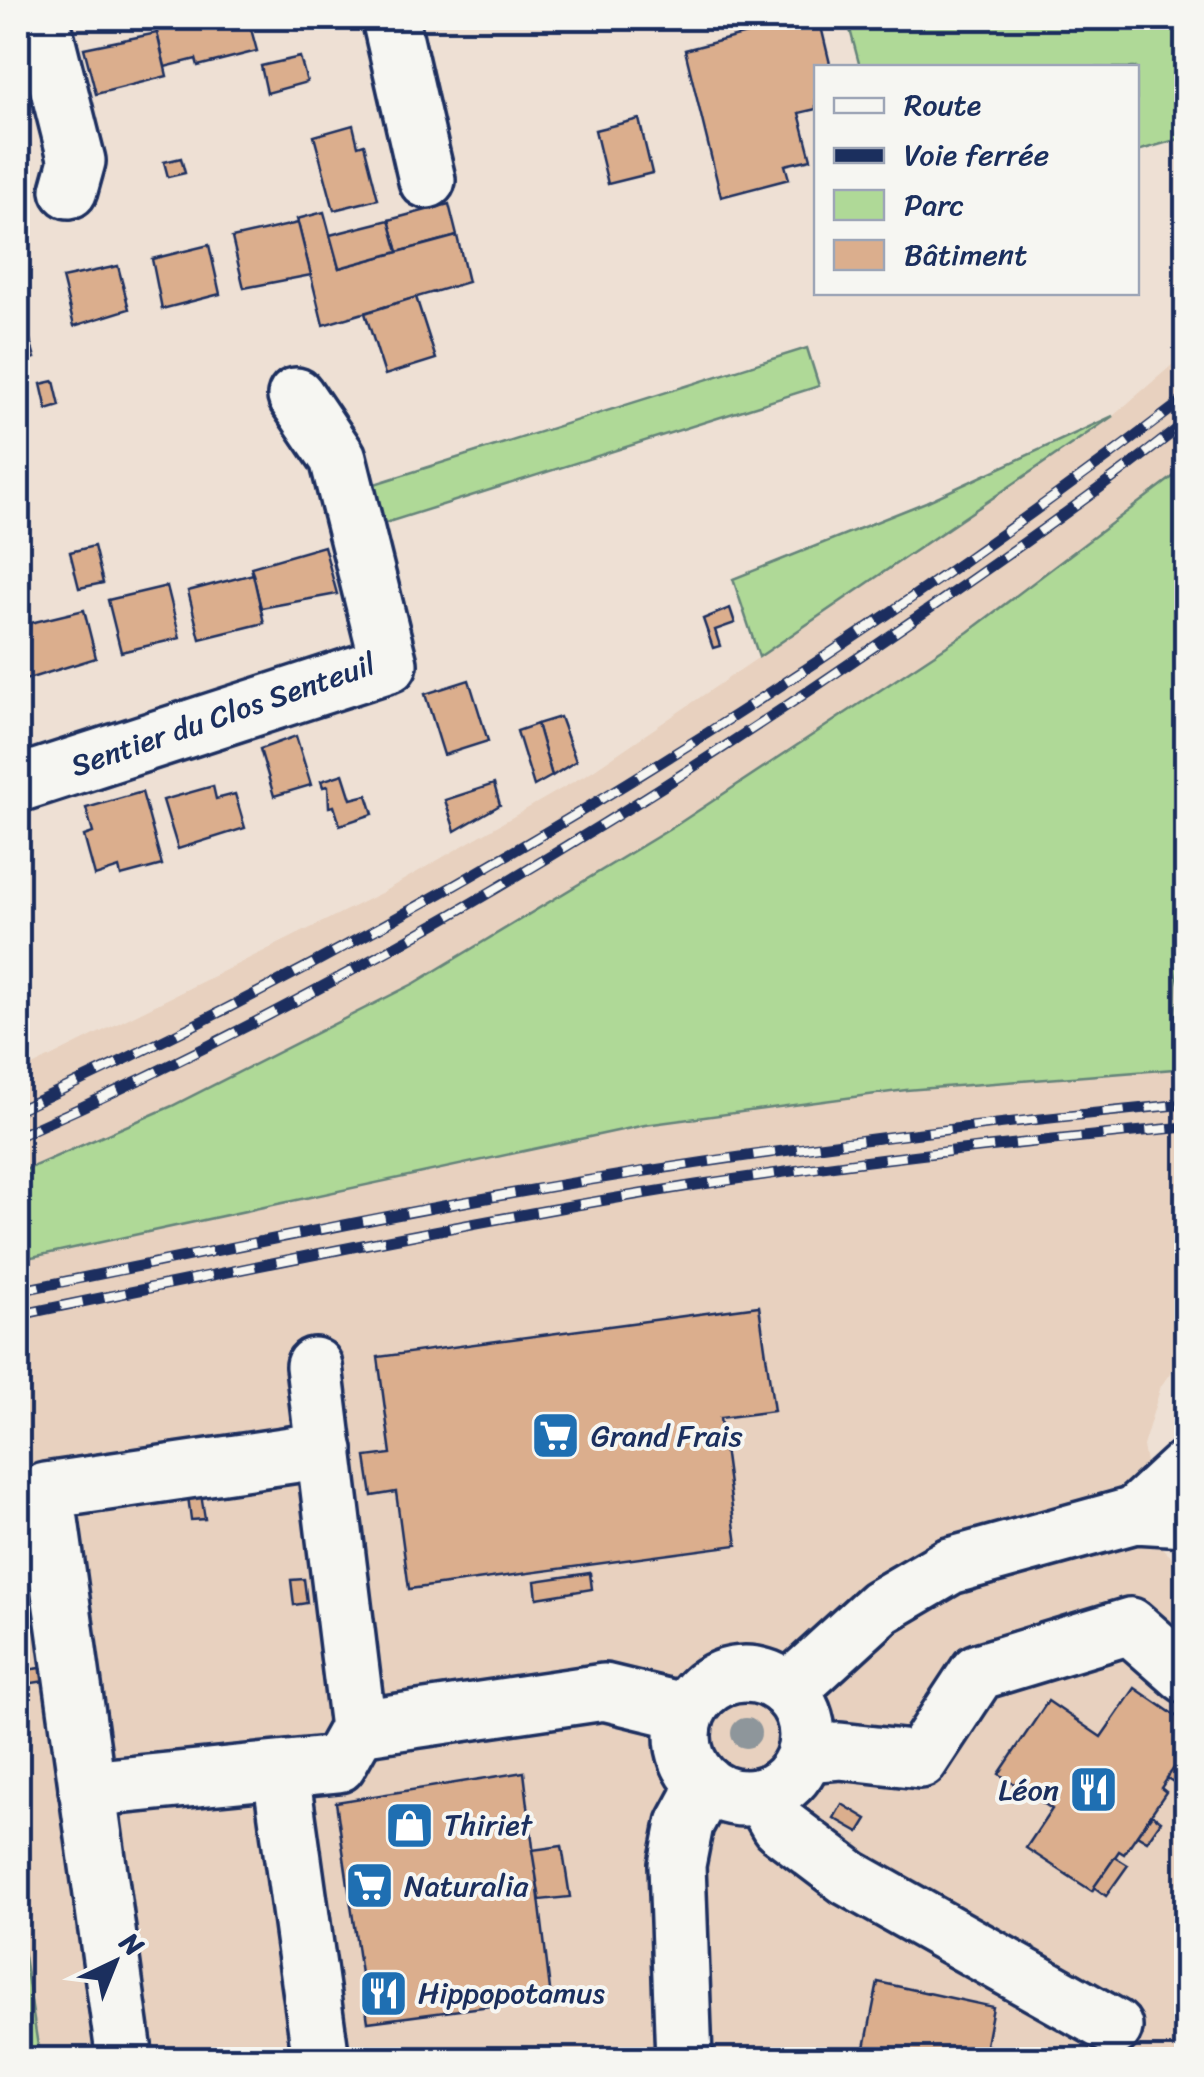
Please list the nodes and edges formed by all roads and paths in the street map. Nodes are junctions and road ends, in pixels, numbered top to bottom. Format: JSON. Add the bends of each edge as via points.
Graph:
{"nodes":[{"id":1,"x":40,"y":18,"type":"edge"},
{"id":2,"x":390,"y":18,"type":"edge"},
{"id":3,"x":427,"y":180,"type":"dead end"},
{"id":4,"x":69,"y":190,"type":"dead end"},
{"id":5,"x":296,"y":396,"type":"dead end"},
{"id":6,"x":18,"y":784,"type":"edge"},
{"id":7,"x":314,"y":1366,"type":"dead end"},
{"id":8,"x":324,"y":1450,"type":"junction"},
{"id":9,"x":1186,"y":1468,"type":"edge"},
{"id":10,"x":1161,"y":1516,"type":"edge"},
{"id":11,"x":1186,"y":1675,"type":"edge"},
{"id":12,"x":788,"y":1691,"type":"junction"},
{"id":13,"x":688,"y":1712,"type":"junction"},
{"id":14,"x":358,"y":1728,"type":"junction"},
{"id":15,"x":805,"y":1754,"type":"junction"},
{"id":16,"x":281,"y":1773,"type":"junction"},
{"id":17,"x":706,"y":1785,"type":"junction"},
{"id":18,"x":88,"y":1790,"type":"junction"},
{"id":19,"x":762,"y":1796,"type":"junction"},
{"id":20,"x":1114,"y":2027,"type":"dead end"},
{"id":21,"x":124,"y":2060,"type":"edge"},
{"id":22,"x":321,"y":2060,"type":"edge"},
{"id":23,"x":684,"y":2060,"type":"edge"}],
"edges":[{"from":1,"to":4,"type":"street","via":[[77,161]]},
{"from":2,"to":3,"type":"street"},
{"from":5,"to":6,"type":"street","name":"Sentier du Clos Senteuil","via":[[338,458],[389,664]]},
{"from":7,"to":8,"type":"street"},
{"from":8,"to":14,"type":"street"},
{"from":8,"to":18,"type":"street","via":[[46,1491]]},
{"from":9,"to":10,"type":"street"},
{"from":10,"to":12,"type":"street","via":[[950,1566],[880,1607]]},
{"from":11,"to":15,"type":"street","via":[[1130,1626],[978,1672],[920,1760]]},
{"from":12,"to":13,"type":"street","via":[[772,1679],[732,1674],[706,1688]]},
{"from":12,"to":15,"type":"street","via":[[806,1720]]},
{"from":13,"to":14,"type":"street","via":[[604,1692]]},
{"from":13,"to":17,"type":"street","via":[[684,1751]]},
{"from":14,"to":16,"type":"street","via":[[338,1764]]},
{"from":15,"to":19,"type":"street","via":[[796,1772]]},
{"from":16,"to":18,"type":"street"},
{"from":16,"to":22,"type":"street"},
{"from":17,"to":19,"type":"street","via":[[724,1794]]},
{"from":17,"to":23,"type":"street","via":[[685,1824],[677,1865]]},
{"from":18,"to":21,"type":"street"},
{"from":19,"to":20,"type":"street","via":[[779,1824],[848,1878]]}]}
